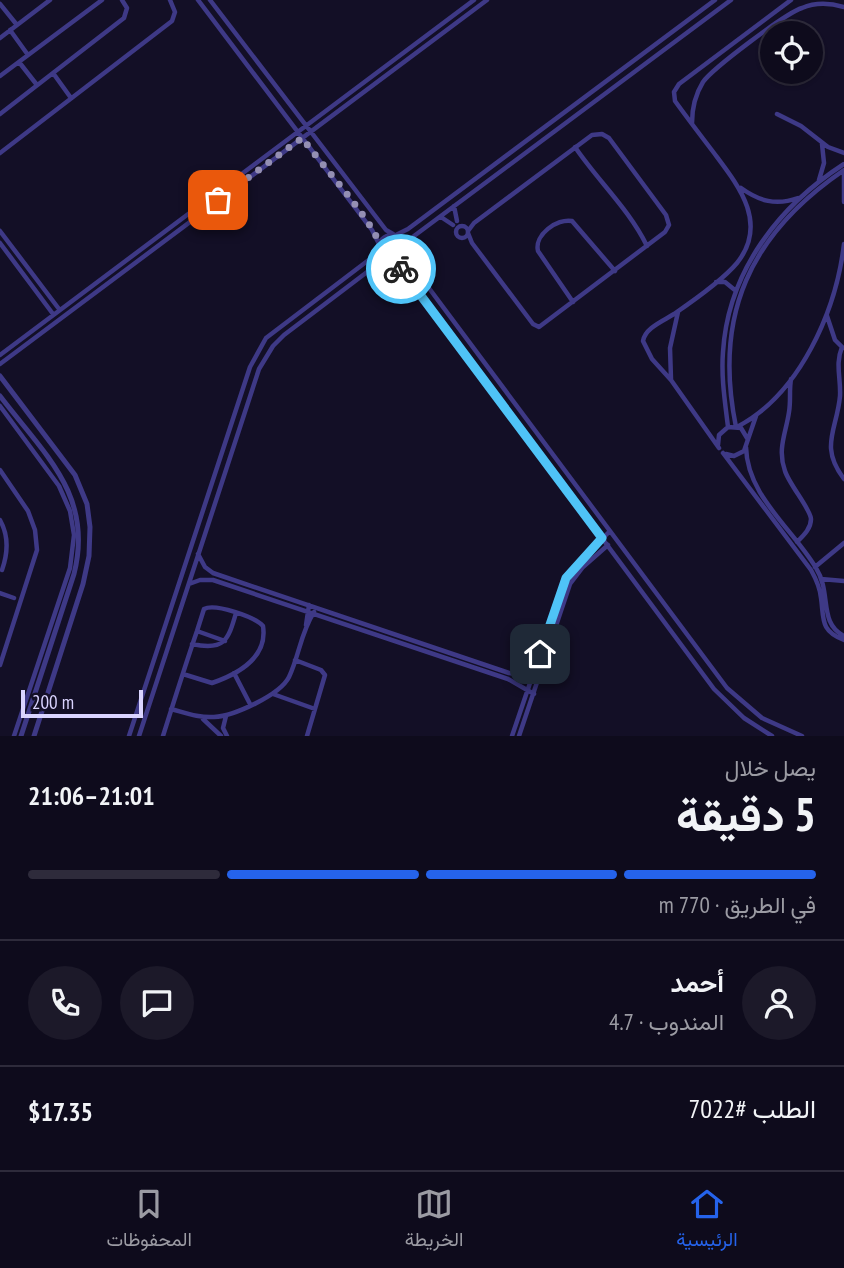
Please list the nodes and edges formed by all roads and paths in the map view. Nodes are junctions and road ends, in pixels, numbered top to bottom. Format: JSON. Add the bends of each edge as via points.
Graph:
{"nodes":[{"id":1,"x":50,"y":0,"type":"edge"},
{"id":2,"x":102,"y":0,"type":"edge"},
{"id":3,"x":122,"y":0,"type":"edge"},
{"id":4,"x":170,"y":0,"type":"edge"},
{"id":5,"x":198,"y":0,"type":"edge"},
{"id":6,"x":210,"y":0,"type":"edge"},
{"id":7,"x":474,"y":0,"type":"edge"},
{"id":8,"x":487,"y":0,"type":"edge"},
{"id":9,"x":715,"y":0,"type":"edge"},
{"id":10,"x":731,"y":0,"type":"edge"},
{"id":11,"x":791,"y":0,"type":"edge"},
{"id":12,"x":1,"y":2,"type":"edge"},
{"id":13,"x":844,"y":7,"type":"edge"},
{"id":14,"x":17,"y":25,"type":"junction"},
{"id":15,"x":10,"y":30,"type":"junction"},
{"id":16,"x":0,"y":38,"type":"edge"},
{"id":17,"x":28,"y":55,"type":"junction"},
{"id":18,"x":19,"y":62,"type":"junction"},
{"id":19,"x":53,"y":73,"type":"junction"},
{"id":20,"x":0,"y":76,"type":"edge"},
{"id":21,"x":37,"y":85,"type":"junction"},
{"id":22,"x":71,"y":98,"type":"junction"},
{"id":23,"x":0,"y":114,"type":"edge"},
{"id":24,"x":777,"y":114,"type":"dead end"},
{"id":25,"x":692,"y":124,"type":"junction"},
{"id":26,"x":308,"y":125,"type":"junction"},
{"id":27,"x":311,"y":131,"type":"junction"},
{"id":28,"x":298,"y":132,"type":"junction"},
{"id":29,"x":302,"y":138,"type":"junction"},
{"id":30,"x":822,"y":144,"type":"junction"},
{"id":31,"x":575,"y":147,"type":"junction"},
{"id":32,"x":0,"y":153,"type":"edge"},
{"id":33,"x":844,"y":153,"type":"edge"},
{"id":34,"x":844,"y":164,"type":"edge"},
{"id":35,"x":844,"y":170,"type":"edge"},
{"id":36,"x":819,"y":181,"type":"junction"},
{"id":37,"x":826,"y":183,"type":"junction"},
{"id":38,"x":740,"y":187,"type":"junction"},
{"id":39,"x":842,"y":189,"type":"edge"},
{"id":40,"x":810,"y":192,"type":"junction"},
{"id":41,"x":800,"y":197,"type":"junction"},
{"id":42,"x":844,"y":202,"type":"edge"},
{"id":43,"x":454,"y":206,"type":"junction"},
{"id":44,"x":440,"y":217,"type":"junction"},
{"id":45,"x":460,"y":227,"type":"junction"},
{"id":46,"x":0,"y":230,"type":"edge"},
{"id":47,"x":394,"y":235,"type":"junction"},
{"id":48,"x":463,"y":238,"type":"junction"},
{"id":49,"x":0,"y":243,"type":"edge"},
{"id":50,"x":472,"y":243,"type":"junction"},
{"id":51,"x":844,"y":244,"type":"edge"},
{"id":52,"x":406,"y":245,"type":"junction"},
{"id":53,"x":379,"y":246,"type":"junction"},
{"id":54,"x":647,"y":246,"type":"junction"},
{"id":55,"x":405,"y":256,"type":"junction"},
{"id":56,"x":742,"y":256,"type":"junction"},
{"id":57,"x":750,"y":260,"type":"junction"},
{"id":58,"x":388,"y":262,"type":"junction"},
{"id":59,"x":397,"y":262,"type":"junction"},
{"id":60,"x":615,"y":271,"type":"junction"},
{"id":61,"x":715,"y":282,"type":"junction"},
{"id":62,"x":736,"y":291,"type":"junction"},
{"id":63,"x":573,"y":302,"type":"junction"},
{"id":64,"x":60,"y":310,"type":"junction"},
{"id":65,"x":679,"y":310,"type":"junction"},
{"id":66,"x":53,"y":314,"type":"junction"},
{"id":67,"x":827,"y":315,"type":"junction"},
{"id":68,"x":833,"y":334,"type":"junction"},
{"id":69,"x":818,"y":335,"type":"junction"},
{"id":70,"x":843,"y":348,"type":"edge"},
{"id":71,"x":0,"y":355,"type":"edge"},
{"id":72,"x":0,"y":364,"type":"edge"},
{"id":73,"x":0,"y":376,"type":"edge"},
{"id":74,"x":791,"y":377,"type":"junction"},
{"id":75,"x":671,"y":380,"type":"junction"},
{"id":76,"x":726,"y":387,"type":"junction"},
{"id":77,"x":0,"y":396,"type":"edge"},
{"id":78,"x":774,"y":397,"type":"junction"},
{"id":79,"x":789,"y":404,"type":"junction"},
{"id":80,"x":0,"y":406,"type":"edge"},
{"id":81,"x":759,"y":412,"type":"junction"},
{"id":82,"x":705,"y":427,"type":"junction"},
{"id":83,"x":728,"y":427,"type":"junction"},
{"id":84,"x":737,"y":427,"type":"junction"},
{"id":85,"x":721,"y":432,"type":"junction"},
{"id":86,"x":747,"y":438,"type":"junction"},
{"id":87,"x":746,"y":447,"type":"junction"},
{"id":88,"x":721,"y":450,"type":"junction"},
{"id":89,"x":0,"y":470,"type":"edge"},
{"id":90,"x":844,"y":479,"type":"edge"},
{"id":91,"x":211,"y":484,"type":"junction"},
{"id":92,"x":220,"y":487,"type":"junction"},
{"id":93,"x":774,"y":518,"type":"junction"},
{"id":94,"x":0,"y":520,"type":"edge"},
{"id":95,"x":610,"y":531,"type":"junction"},
{"id":96,"x":602,"y":538,"type":"junction"},
{"id":97,"x":797,"y":542,"type":"junction"},
{"id":98,"x":844,"y":543,"type":"edge"},
{"id":99,"x":608,"y":545,"type":"junction"},
{"id":100,"x":198,"y":553,"type":"junction"},
{"id":101,"x":808,"y":558,"type":"junction"},
{"id":102,"x":825,"y":560,"type":"junction"},
{"id":103,"x":813,"y":568,"type":"junction"},
{"id":104,"x":2,"y":570,"type":"dead end"},
{"id":105,"x":815,"y":578,"type":"junction"},
{"id":106,"x":822,"y":579,"type":"junction"},
{"id":107,"x":844,"y":581,"type":"edge"},
{"id":108,"x":188,"y":585,"type":"junction"},
{"id":109,"x":0,"y":593,"type":"edge"},
{"id":110,"x":14,"y":598,"type":"dead end"},
{"id":111,"x":308,"y":608,"type":"junction"},
{"id":112,"x":315,"y":611,"type":"junction"},
{"id":113,"x":236,"y":613,"type":"junction"},
{"id":114,"x":824,"y":614,"type":"junction"},
{"id":115,"x":306,"y":625,"type":"junction"},
{"id":116,"x":197,"y":631,"type":"junction"},
{"id":117,"x":844,"y":638,"type":"edge"},
{"id":118,"x":225,"y":641,"type":"junction"},
{"id":119,"x":192,"y":644,"type":"junction"},
{"id":120,"x":2,"y":651,"type":"edge"},
{"id":121,"x":295,"y":660,"type":"junction"},
{"id":122,"x":0,"y":665,"type":"edge"},
{"id":123,"x":234,"y":673,"type":"junction"},
{"id":124,"x":183,"y":674,"type":"junction"},
{"id":125,"x":532,"y":676,"type":"junction"},
{"id":126,"x":539,"y":677,"type":"junction"},
{"id":127,"x":527,"y":690,"type":"junction"},
{"id":128,"x":272,"y":694,"type":"junction"},
{"id":129,"x":534,"y":694,"type":"junction"},
{"id":130,"x":250,"y":704,"type":"junction"},
{"id":131,"x":171,"y":709,"type":"junction"},
{"id":132,"x":316,"y":709,"type":"junction"},
{"id":133,"x":29,"y":712,"type":"junction"},
{"id":134,"x":227,"y":715,"type":"junction"},
{"id":135,"x":41,"y":716,"type":"junction"},
{"id":136,"x":199,"y":716,"type":"junction"},
{"id":137,"x":15,"y":736,"type":"edge"},
{"id":138,"x":21,"y":736,"type":"edge"},
{"id":139,"x":34,"y":736,"type":"edge"},
{"id":140,"x":129,"y":736,"type":"edge"},
{"id":141,"x":139,"y":736,"type":"edge"},
{"id":142,"x":163,"y":736,"type":"edge"},
{"id":143,"x":224,"y":736,"type":"edge"},
{"id":144,"x":307,"y":736,"type":"edge"},
{"id":145,"x":512,"y":736,"type":"edge"},
{"id":146,"x":519,"y":736,"type":"edge"},
{"id":147,"x":772,"y":736,"type":"edge"},
{"id":148,"x":802,"y":736,"type":"edge"}],
"edges":[{"from":1,"to":14,"type":"street"},
{"from":2,"to":17,"type":"street"},
{"from":3,"to":19,"type":"street","via":[[127,8],[124,18]]},
{"from":4,"to":22,"type":"street","via":[[172,21]]},
{"from":5,"to":28,"type":"street"},
{"from":6,"to":26,"type":"street"},
{"from":7,"to":26,"type":"street"},
{"from":8,"to":27,"type":"street"},
{"from":9,"to":47,"type":"street"},
{"from":10,"to":43,"type":"street"},
{"from":11,"to":25,"type":"street","via":[[676,88],[675,101]]},
{"from":12,"to":14,"type":"street"},
{"from":13,"to":25,"type":"street","via":[[824,4],[794,10],[718,67],[698,93]]},
{"from":14,"to":15,"type":"street"},
{"from":15,"to":16,"type":"street"},
{"from":15,"to":17,"type":"street"},
{"from":17,"to":18,"type":"street"},
{"from":18,"to":20,"type":"street"},
{"from":18,"to":21,"type":"street"},
{"from":19,"to":21,"type":"street"},
{"from":19,"to":22,"type":"street"},
{"from":21,"to":23,"type":"street"},
{"from":22,"to":32,"type":"street"},
{"from":24,"to":30,"type":"street"},
{"from":25,"to":38,"type":"street"},
{"from":26,"to":27,"type":"street"},
{"from":26,"to":28,"type":"street"},
{"from":27,"to":29,"type":"street"},
{"from":27,"to":47,"type":"street"},
{"from":28,"to":29,"type":"street"},
{"from":28,"to":64,"type":"street"},
{"from":29,"to":53,"type":"street","via":[[372,230]]},
{"from":29,"to":72,"type":"street"},
{"from":30,"to":33,"type":"street"},
{"from":30,"to":36,"type":"street","via":[[824,163]]},
{"from":31,"to":45,"type":"street","via":[[474,223]]},
{"from":31,"to":54,"type":"street","via":[[629,215]]},
{"from":31,"to":54,"type":"street","via":[[594,134],[607,136],[666,215],[667,230]]},
{"from":34,"to":36,"type":"street"},
{"from":35,"to":37,"type":"street"},
{"from":35,"to":39,"type":"street"},
{"from":36,"to":40,"type":"street"},
{"from":37,"to":39,"type":"street"},
{"from":37,"to":40,"type":"street"},
{"from":38,"to":41,"type":"street","via":[[773,202]]},
{"from":38,"to":56,"type":"street","via":[[750,218]]},
{"from":39,"to":42,"type":"street"},
{"from":40,"to":41,"type":"street"},
{"from":40,"to":76,"type":"street","via":[[770,238],[746,282],[731,333]]},
{"from":41,"to":57,"type":"street"},
{"from":43,"to":44,"type":"street"},
{"from":43,"to":45,"type":"street"},
{"from":44,"to":45,"type":"street"},
{"from":44,"to":52,"type":"street"},
{"from":45,"to":48,"type":"street"},
{"from":45,"to":48,"type":"street","via":[[457,236]]},
{"from":45,"to":50,"type":"street"},
{"from":46,"to":64,"type":"street"},
{"from":47,"to":52,"type":"street"},
{"from":47,"to":53,"type":"street","via":[[384,237]]},
{"from":48,"to":50,"type":"street"},
{"from":49,"to":66,"type":"street"},
{"from":50,"to":63,"type":"street","via":[[536,326]]},
{"from":51,"to":67,"type":"street"},
{"from":52,"to":55,"type":"street"},
{"from":53,"to":58,"type":"street"},
{"from":53,"to":91,"type":"street","via":[[370,259],[266,338],[250,367]]},
{"from":54,"to":60,"type":"street"},
{"from":55,"to":59,"type":"street"},
{"from":55,"to":95,"type":"street"},
{"from":56,"to":57,"type":"street"},
{"from":56,"to":61,"type":"street"},
{"from":57,"to":62,"type":"street"},
{"from":58,"to":59,"type":"street"},
{"from":58,"to":92,"type":"street","via":[[374,267],[273,346],[259,369]]},
{"from":59,"to":96,"type":"street"},
{"from":60,"to":63,"type":"street"},
{"from":60,"to":63,"type":"street","via":[[572,221],[561,221],[536,244]]},
{"from":61,"to":62,"type":"street","via":[[725,282]]},
{"from":61,"to":65,"type":"street"},
{"from":62,"to":76,"type":"street","via":[[724,336]]},
{"from":64,"to":66,"type":"street"},
{"from":65,"to":75,"type":"street","via":[[670,348]]},
{"from":65,"to":75,"type":"street","via":[[643,337],[652,359]]},
{"from":66,"to":71,"type":"street"},
{"from":67,"to":68,"type":"street"},
{"from":67,"to":69,"type":"street"},
{"from":68,"to":69,"type":"street"},
{"from":68,"to":70,"type":"street"},
{"from":69,"to":74,"type":"street"},
{"from":70,"to":90,"type":"street","via":[[830,442],[833,460]]},
{"from":73,"to":135,"type":"street","via":[[75,475],[89,510],[88,566]]},
{"from":74,"to":78,"type":"street"},
{"from":74,"to":79,"type":"street"},
{"from":75,"to":82,"type":"street"},
{"from":76,"to":83,"type":"street"},
{"from":76,"to":84,"type":"street"},
{"from":77,"to":133,"type":"street","via":[[67,485],[79,525],[74,574]]},
{"from":78,"to":79,"type":"street"},
{"from":78,"to":81,"type":"street"},
{"from":79,"to":97,"type":"street","via":[[782,461],[811,517]]},
{"from":80,"to":137,"type":"street","via":[[59,486],[74,535],[72,562]]},
{"from":81,"to":84,"type":"street"},
{"from":81,"to":86,"type":"street"},
{"from":82,"to":85,"type":"street"},
{"from":82,"to":88,"type":"street"},
{"from":83,"to":84,"type":"street"},
{"from":83,"to":85,"type":"street"},
{"from":84,"to":86,"type":"street"},
{"from":85,"to":88,"type":"street"},
{"from":86,"to":87,"type":"street"},
{"from":87,"to":88,"type":"street","via":[[734,456]]},
{"from":87,"to":93,"type":"street","via":[[750,474]]},
{"from":88,"to":93,"type":"street"},
{"from":89,"to":120,"type":"street","via":[[28,511],[37,550]]},
{"from":91,"to":92,"type":"street"},
{"from":91,"to":140,"type":"street"},
{"from":92,"to":100,"type":"street"},
{"from":93,"to":97,"type":"street"},
{"from":93,"to":103,"type":"street"},
{"from":94,"to":104,"type":"street","via":[[7,546]]},
{"from":95,"to":96,"type":"street"},
{"from":95,"to":148,"type":"street","via":[[733,694],[762,718]]},
{"from":96,"to":99,"type":"street"},
{"from":96,"to":125,"type":"street","via":[[564,583]]},
{"from":97,"to":101,"type":"street"},
{"from":98,"to":102,"type":"street"},
{"from":99,"to":126,"type":"street","via":[[570,584]]},
{"from":99,"to":147,"type":"street","via":[[721,697]]},
{"from":100,"to":108,"type":"street"},
{"from":100,"to":111,"type":"street","via":[[213,573]]},
{"from":101,"to":102,"type":"street"},
{"from":101,"to":103,"type":"street"},
{"from":102,"to":103,"type":"street"},
{"from":103,"to":105,"type":"street"},
{"from":103,"to":106,"type":"street"},
{"from":105,"to":106,"type":"street"},
{"from":105,"to":114,"type":"street"},
{"from":106,"to":107,"type":"street"},
{"from":106,"to":114,"type":"street","via":[[827,597]]},
{"from":108,"to":111,"type":"street","via":[[213,580]]},
{"from":108,"to":141,"type":"street"},
{"from":109,"to":110,"type":"street"},
{"from":111,"to":112,"type":"street"},
{"from":111,"to":115,"type":"street"},
{"from":112,"to":115,"type":"street"},
{"from":112,"to":125,"type":"street","via":[[509,673]]},
{"from":112,"to":127,"type":"street","via":[[508,679]]},
{"from":113,"to":116,"type":"street","via":[[209,606]]},
{"from":113,"to":118,"type":"street"},
{"from":113,"to":123,"type":"street","via":[[258,621],[264,634],[256,659]]},
{"from":114,"to":117,"type":"street","via":[[829,631]]},
{"from":115,"to":121,"type":"street"},
{"from":116,"to":118,"type":"street"},
{"from":116,"to":119,"type":"street"},
{"from":118,"to":119,"type":"street","via":[[211,647]]},
{"from":119,"to":124,"type":"street"},
{"from":120,"to":122,"type":"street"},
{"from":121,"to":128,"type":"street","via":[[286,682]]},
{"from":121,"to":132,"type":"street","via":[[325,675]]},
{"from":123,"to":124,"type":"street","via":[[212,683]]},
{"from":123,"to":130,"type":"street"},
{"from":124,"to":131,"type":"street"},
{"from":125,"to":126,"type":"street"},
{"from":125,"to":127,"type":"street"},
{"from":126,"to":129,"type":"street"},
{"from":127,"to":129,"type":"street"},
{"from":127,"to":145,"type":"street"},
{"from":128,"to":130,"type":"street"},
{"from":128,"to":132,"type":"street"},
{"from":129,"to":146,"type":"street"},
{"from":130,"to":134,"type":"street"},
{"from":131,"to":136,"type":"street"},
{"from":131,"to":142,"type":"street"},
{"from":132,"to":144,"type":"street"},
{"from":133,"to":135,"type":"street"},
{"from":133,"to":138,"type":"street"},
{"from":134,"to":136,"type":"street"},
{"from":134,"to":143,"type":"street"},
{"from":135,"to":139,"type":"street"},
{"from":136,"to":143,"type":"street"}]}
